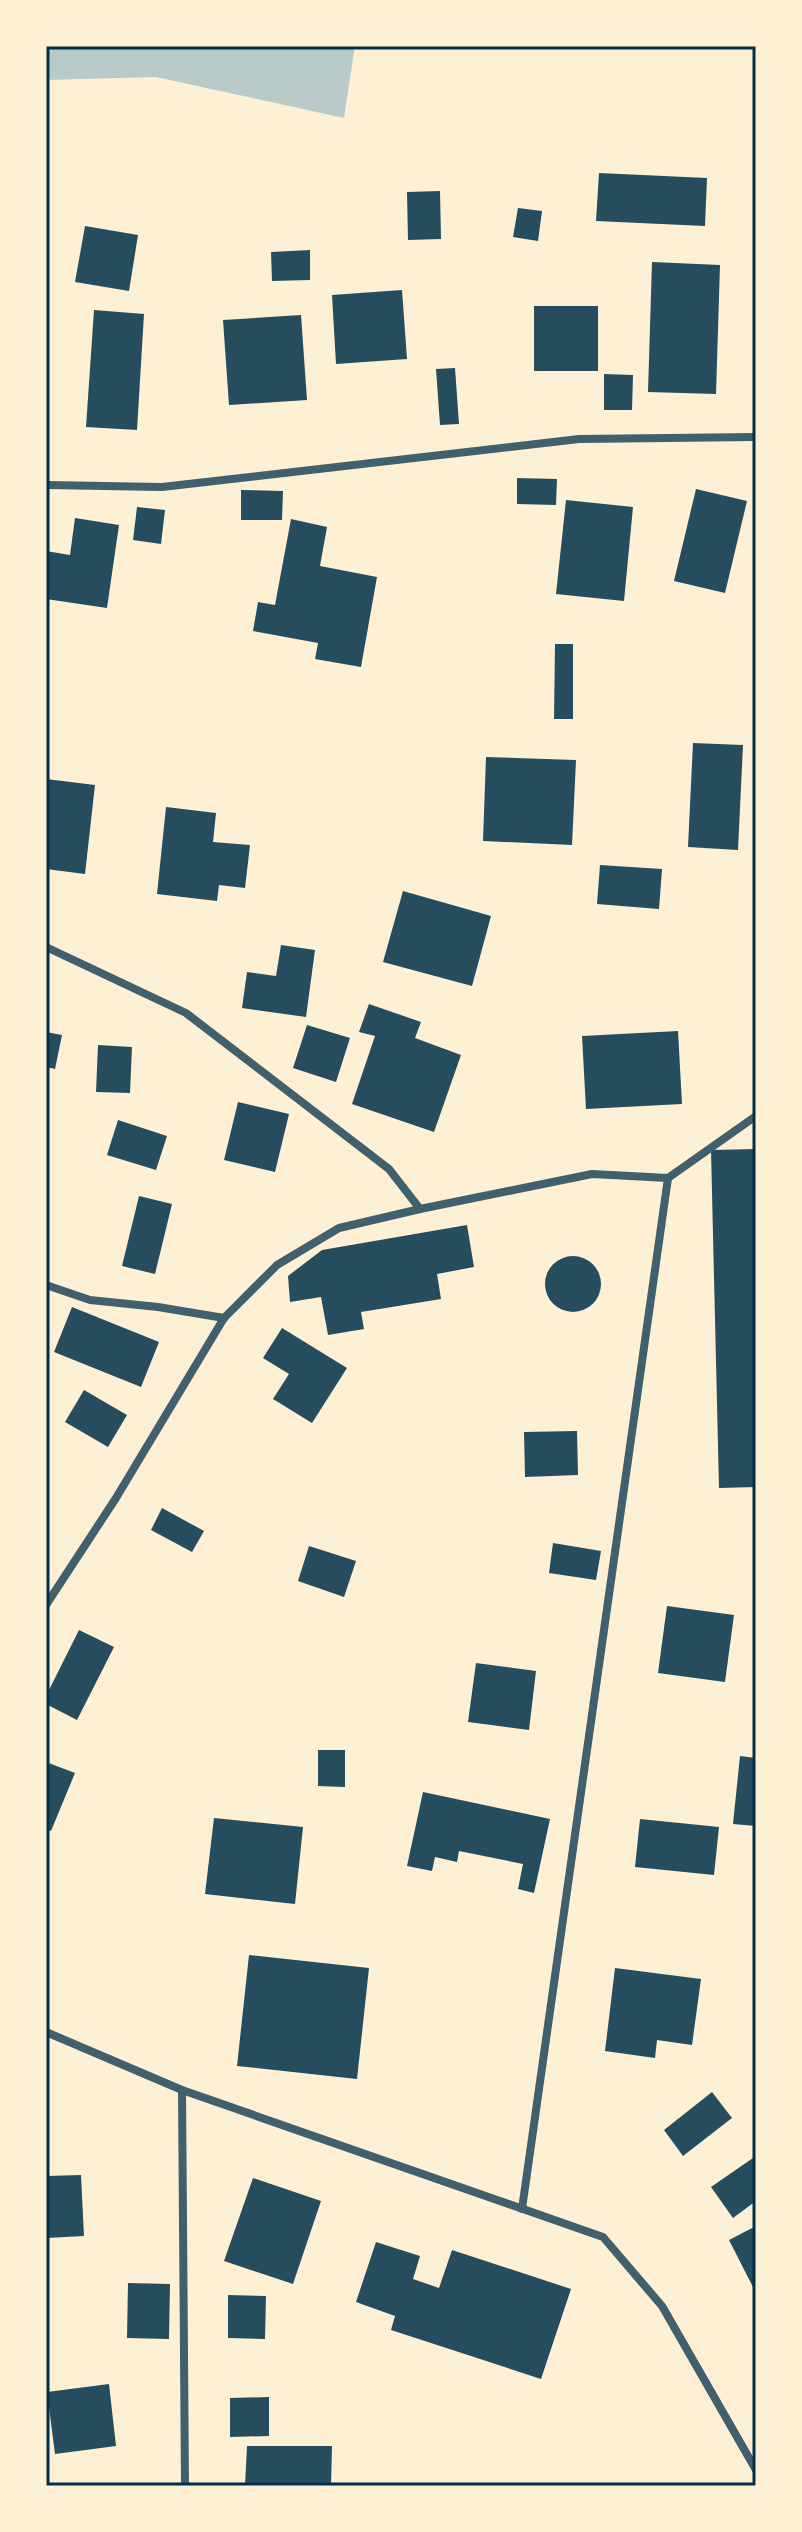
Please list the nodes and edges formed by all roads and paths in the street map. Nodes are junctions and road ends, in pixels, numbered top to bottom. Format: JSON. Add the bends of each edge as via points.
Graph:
{"nodes":[{"id":1,"x":756,"y":437,"type":"edge"},
{"id":2,"x":46,"y":485,"type":"edge"},
{"id":3,"x":46,"y":947,"type":"edge"},
{"id":4,"x":756,"y":1116,"type":"edge"},
{"id":5,"x":668,"y":1178,"type":"junction"},
{"id":6,"x":420,"y":1209,"type":"junction"},
{"id":7,"x":46,"y":1285,"type":"edge"},
{"id":8,"x":224,"y":1318,"type":"junction"},
{"id":9,"x":46,"y":1605,"type":"edge"},
{"id":10,"x":46,"y":2032,"type":"edge"},
{"id":11,"x":182,"y":2090,"type":"junction"},
{"id":12,"x":522,"y":2209,"type":"junction"},
{"id":13,"x":756,"y":2470,"type":"edge"},
{"id":14,"x":185,"y":2486,"type":"edge"}],
"edges":[{"from":1,"to":2,"type":"street","via":[[579,439],[162,487]]},
{"from":3,"to":6,"type":"street","via":[[186,1013],[389,1169]]},
{"from":4,"to":5,"type":"street"},
{"from":5,"to":6,"type":"street","via":[[592,1174]]},
{"from":5,"to":12,"type":"street"},
{"from":6,"to":8,"type":"street","via":[[339,1228],[277,1265]]},
{"from":7,"to":8,"type":"street","via":[[90,1300]]},
{"from":8,"to":9,"type":"street"},
{"from":10,"to":11,"type":"street"},
{"from":11,"to":12,"type":"street"},
{"from":11,"to":14,"type":"street"},
{"from":12,"to":13,"type":"street","via":[[603,2237],[662,2306]]}]}
